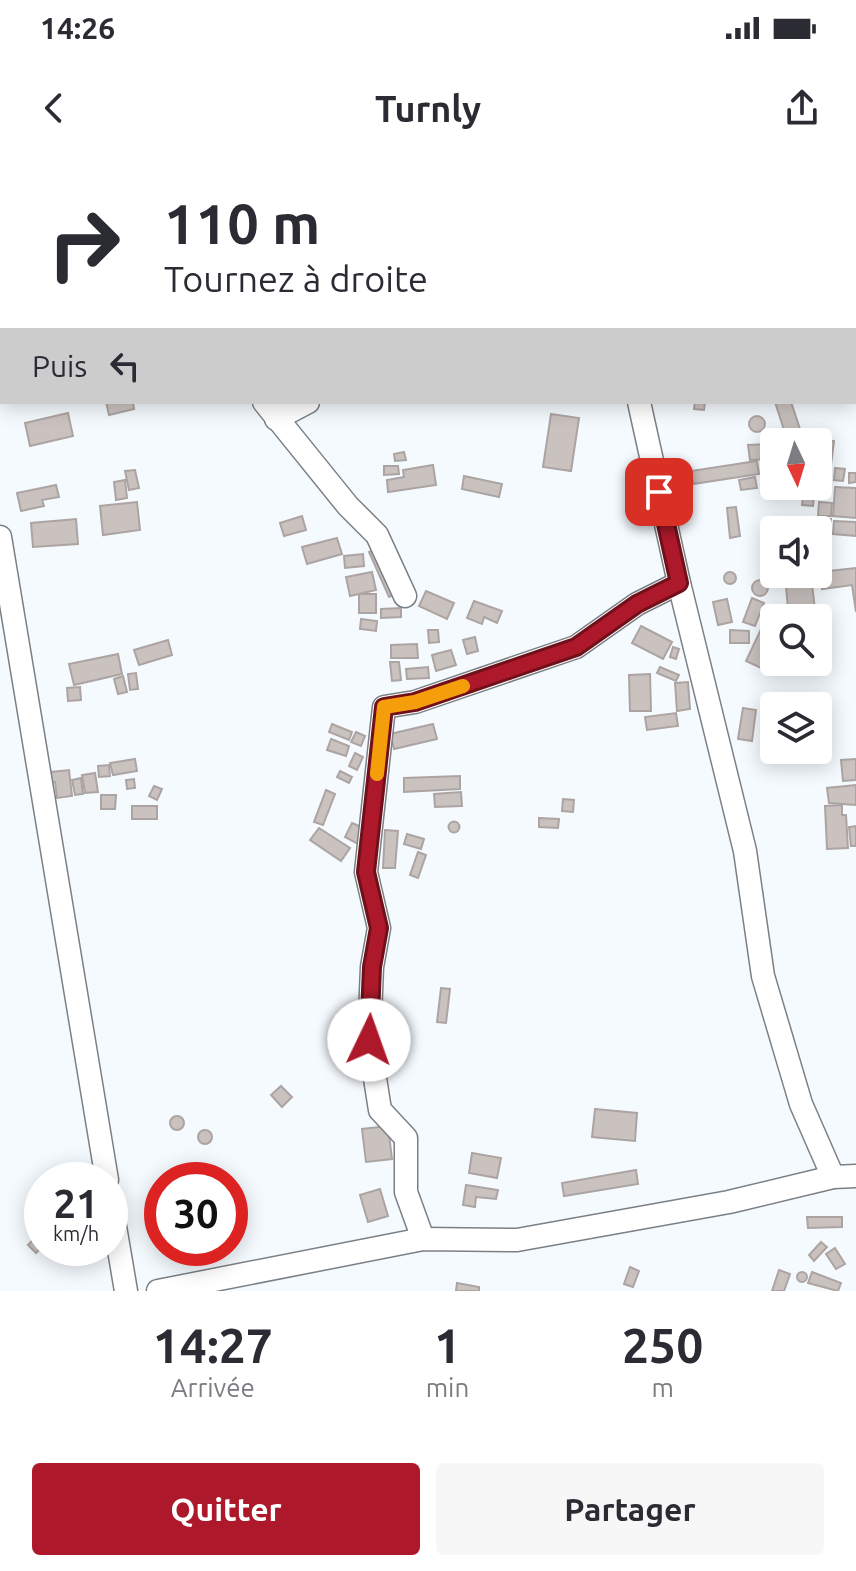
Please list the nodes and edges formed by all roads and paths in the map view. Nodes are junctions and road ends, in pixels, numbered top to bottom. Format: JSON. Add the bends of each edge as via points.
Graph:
{"nodes":[{"id":1,"x":298,"y":404,"type":"edge"},
{"id":2,"x":639,"y":404,"type":"edge"},
{"id":3,"x":270,"y":410,"type":"edge"},
{"id":4,"x":0,"y":537,"type":"edge"},
{"id":5,"x":679,"y":583,"type":"junction"},
{"id":6,"x":405,"y":596,"type":"dead end"},
{"id":7,"x":104,"y":1162,"type":"edge"},
{"id":8,"x":849,"y":1180,"type":"edge"},
{"id":9,"x":423,"y":1239,"type":"junction"},
{"id":10,"x":122,"y":1266,"type":"edge"},
{"id":11,"x":126,"y":1291,"type":"edge"},
{"id":12,"x":158,"y":1291,"type":"edge"}],
"edges":[{"from":1,"to":3,"type":"street"},
{"from":2,"to":5,"type":"street"},
{"from":3,"to":6,"type":"street","via":[[377,535]]},
{"from":4,"to":7,"type":"street"},
{"from":5,"to":8,"type":"street","via":[[745,851],[763,976],[801,1104]]},
{"from":5,"to":9,"type":"street","via":[[637,604],[576,647],[415,702],[384,707],[366,872],[379,928],[369,1040],[380,1110],[406,1138],[406,1192]]},
{"from":8,"to":9,"type":"street","via":[[517,1240]]},
{"from":9,"to":12,"type":"street"},
{"from":10,"to":11,"type":"street"}]}
